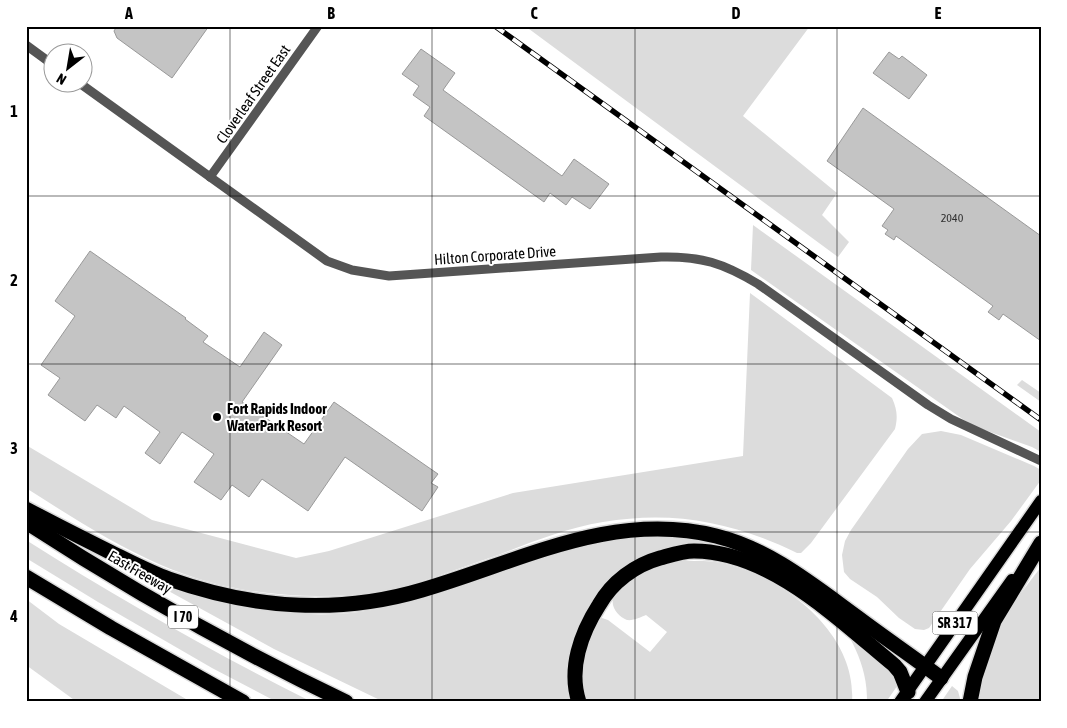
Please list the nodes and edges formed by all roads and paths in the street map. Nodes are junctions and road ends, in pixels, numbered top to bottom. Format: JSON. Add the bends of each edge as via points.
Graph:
{"nodes":[{"id":1,"x":318,"y":26,"type":"edge"},
{"id":2,"x":26,"y":45,"type":"edge"},
{"id":3,"x":42,"y":57,"type":"edge"},
{"id":4,"x":92,"y":92,"type":"edge"},
{"id":5,"x":210,"y":177,"type":"junction"},
{"id":6,"x":1041,"y":461,"type":"edge"},
{"id":7,"x":1040,"y":502,"type":"edge"},
{"id":8,"x":26,"y":509,"type":"edge"},
{"id":9,"x":26,"y":522,"type":"edge"},
{"id":10,"x":1041,"y":539,"type":"edge"},
{"id":11,"x":1041,"y":543,"type":"edge"},
{"id":12,"x":26,"y":576,"type":"edge"},
{"id":13,"x":925,"y":666,"type":"junction"},
{"id":14,"x":941,"y":678,"type":"junction"},
{"id":15,"x":904,"y":697,"type":"edge"},
{"id":16,"x":236,"y":699,"type":"edge"},
{"id":17,"x":346,"y":702,"type":"edge"},
{"id":18,"x":579,"y":702,"type":"edge"},
{"id":19,"x":925,"y":702,"type":"edge"},
{"id":20,"x":970,"y":702,"type":"edge"}],
"edges":[{"from":1,"to":5,"type":"street","name":"Cloverleaf Street East"},
{"from":2,"to":3,"type":"street"},
{"from":4,"to":5,"type":"street","name":"Hilton Corporate Drive"},
{"from":5,"to":6,"type":"street","name":"Hilton Corporate Drive","via":[[327,261],[372,274],[424,274],[660,257],[712,261],[758,284],[951,419]]},
{"from":7,"to":13,"type":"main road","number":"SR 317"},
{"from":8,"to":13,"type":"highway","via":[[167,578],[232,598],[322,607],[421,591],[572,540],[630,529],[688,530],[744,545],[780,564]]},
{"from":9,"to":17,"type":"highway","name":"East Freeway","number":"I 70","via":[[81,558],[203,628]]},
{"from":10,"to":14,"type":"main road","number":"SR 317"},
{"from":11,"to":20,"type":"highway","via":[[994,621]]},
{"from":12,"to":16,"type":"highway"},
{"from":13,"to":14,"type":"highway"},
{"from":13,"to":15,"type":"main road","number":"SR 317"},
{"from":14,"to":19,"type":"main road","number":"SR 317"},
{"from":15,"to":18,"type":"highway","via":[[900,672],[894,665],[819,604],[768,571],[736,559],[693,551],[649,561],[606,593],[580,640],[576,668]]}]}
